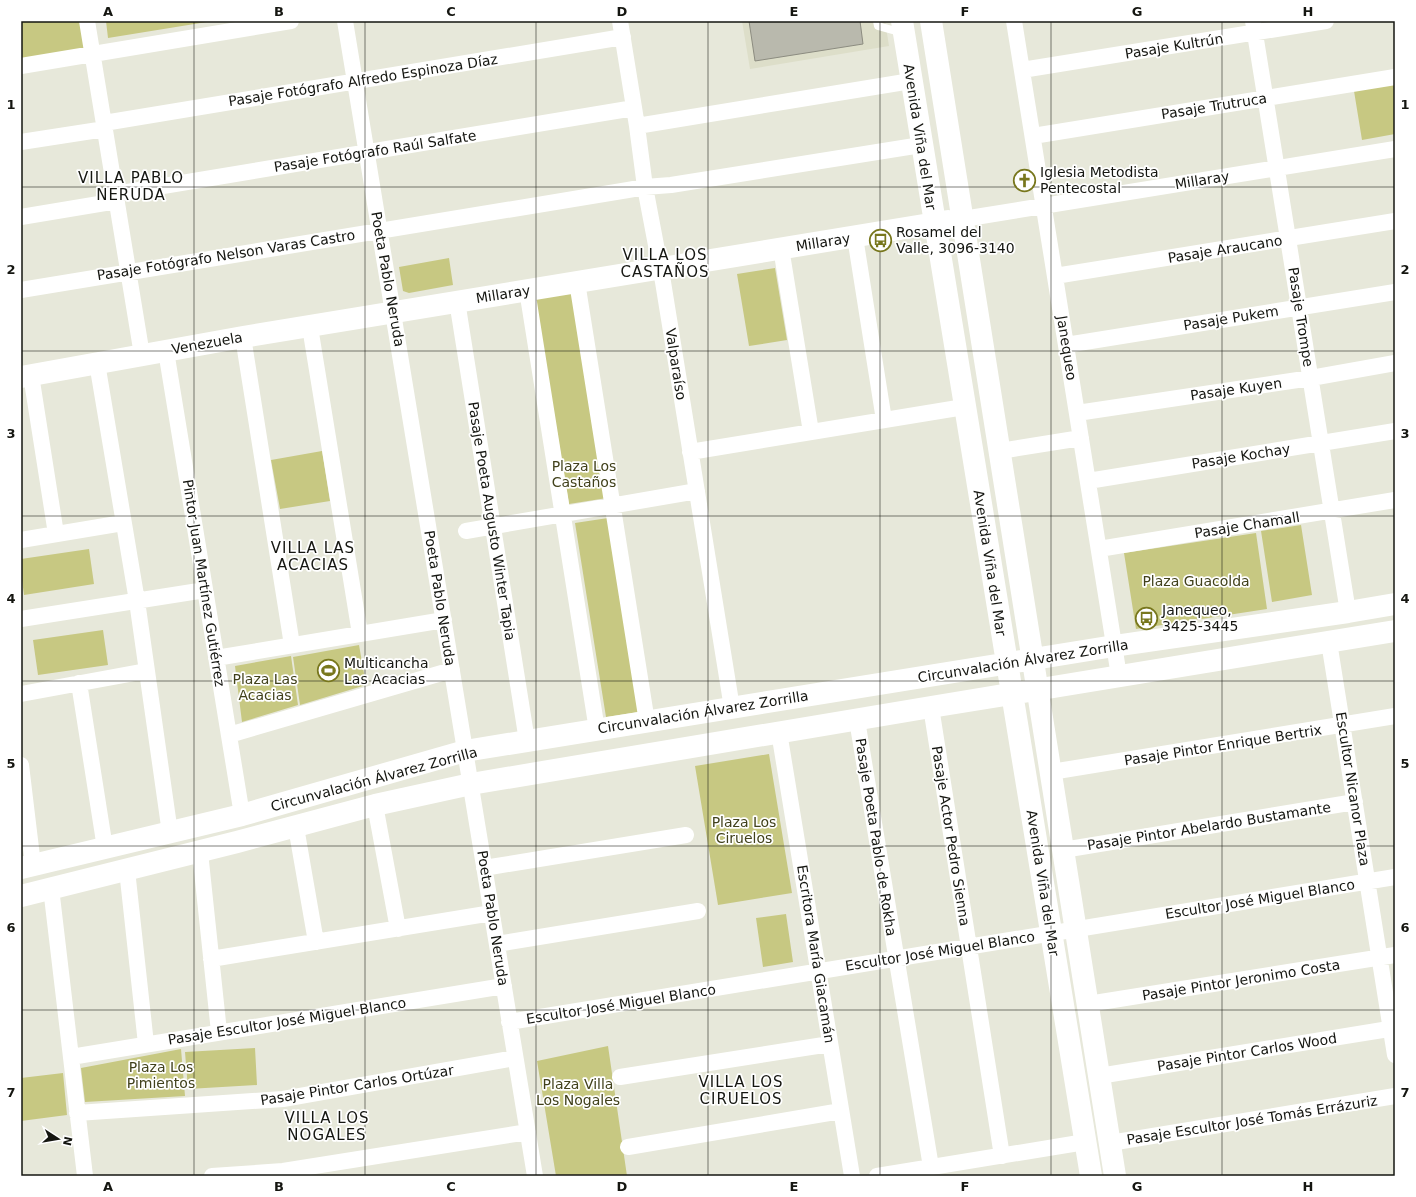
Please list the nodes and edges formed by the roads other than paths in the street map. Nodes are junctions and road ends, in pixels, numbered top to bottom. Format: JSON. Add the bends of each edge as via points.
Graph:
{"nodes":[{"id":1,"x":87,"y":21,"type":"edge"},
{"id":2,"x":291,"y":21,"type":"edge"},
{"id":3,"x":345,"y":21,"type":"edge"},
{"id":4,"x":877,"y":21,"type":"edge"},
{"id":5,"x":931,"y":21,"type":"edge"},
{"id":6,"x":1014,"y":21,"type":"edge"},
{"id":7,"x":1326,"y":21,"type":"edge"},
{"id":8,"x":903,"y":27,"type":"edge"},
{"id":9,"x":1254,"y":27,"type":"edge"},
{"id":10,"x":621,"y":29,"type":"edge"},
{"id":11,"x":93,"y":54,"type":"junction"},
{"id":12,"x":21,"y":66,"type":"edge"},
{"id":13,"x":1022,"y":70,"type":"junction"},
{"id":14,"x":1395,"y":77,"type":"edge"},
{"id":15,"x":355,"y":81,"type":"junction"},
{"id":16,"x":912,"y":81,"type":"junction"},
{"id":17,"x":1265,"y":98,"type":"junction"},
{"id":18,"x":634,"y":108,"type":"junction"},
{"id":19,"x":104,"y":126,"type":"junction"},
{"id":20,"x":637,"y":126,"type":"junction"},
{"id":21,"x":1033,"y":136,"type":"junction"},
{"id":22,"x":21,"y":142,"type":"edge"},
{"id":23,"x":922,"y":145,"type":"junction"},
{"id":24,"x":1395,"y":149,"type":"edge"},
{"id":25,"x":367,"y":152,"type":"junction"},
{"id":26,"x":1277,"y":168,"type":"junction"},
{"id":27,"x":645,"y":187,"type":"junction"},
{"id":28,"x":116,"y":198,"type":"junction"},
{"id":29,"x":1044,"y":206,"type":"junction"},
{"id":30,"x":21,"y":217,"type":"edge"},
{"id":31,"x":963,"y":219,"type":"junction"},
{"id":32,"x":1395,"y":221,"type":"edge"},
{"id":33,"x":934,"y":224,"type":"junction"},
{"id":34,"x":379,"y":230,"type":"junction"},
{"id":35,"x":855,"y":237,"type":"junction"},
{"id":36,"x":1288,"y":238,"type":"junction"},
{"id":37,"x":781,"y":248,"type":"junction"},
{"id":38,"x":660,"y":268,"type":"junction"},
{"id":39,"x":128,"y":272,"type":"junction"},
{"id":40,"x":1055,"y":276,"type":"junction"},
{"id":41,"x":578,"y":282,"type":"junction"},
{"id":42,"x":21,"y":290,"type":"edge"},
{"id":43,"x":527,"y":290,"type":"junction"},
{"id":44,"x":1395,"y":292,"type":"edge"},
{"id":45,"x":457,"y":301,"type":"junction"},
{"id":46,"x":1299,"y":307,"type":"junction"},
{"id":47,"x":393,"y":312,"type":"junction"},
{"id":48,"x":310,"y":327,"type":"junction"},
{"id":49,"x":243,"y":337,"type":"junction"},
{"id":50,"x":1066,"y":345,"type":"junction"},
{"id":51,"x":166,"y":351,"type":"junction"},
{"id":52,"x":142,"y":355,"type":"junction"},
{"id":53,"x":97,"y":363,"type":"junction"},
{"id":54,"x":1395,"y":363,"type":"edge"},
{"id":55,"x":26,"y":376,"type":"edge"},
{"id":56,"x":1310,"y":378,"type":"junction"},
{"id":57,"x":964,"y":407,"type":"junction"},
{"id":58,"x":1077,"y":413,"type":"junction"},
{"id":59,"x":884,"y":420,"type":"junction"},
{"id":60,"x":1395,"y":431,"type":"edge"},
{"id":61,"x":811,"y":432,"type":"junction"},
{"id":62,"x":1081,"y":438,"type":"junction"},
{"id":63,"x":1321,"y":443,"type":"junction"},
{"id":64,"x":1000,"y":451,"type":"junction"},
{"id":65,"x":690,"y":452,"type":"junction"},
{"id":66,"x":1088,"y":481,"type":"junction"},
{"id":67,"x":697,"y":492,"type":"junction"},
{"id":68,"x":1395,"y":500,"type":"edge"},
{"id":69,"x":613,"y":506,"type":"junction"},
{"id":70,"x":1332,"y":511,"type":"junction"},
{"id":71,"x":562,"y":514,"type":"junction"},
{"id":72,"x":123,"y":523,"type":"junction"},
{"id":73,"x":493,"y":526,"type":"junction"},
{"id":74,"x":466,"y":531,"type":"dead end"},
{"id":75,"x":56,"y":534,"type":"junction"},
{"id":76,"x":21,"y":540,"type":"edge"},
{"id":77,"x":1099,"y":549,"type":"junction"},
{"id":78,"x":205,"y":590,"type":"junction"},
{"id":79,"x":137,"y":601,"type":"junction"},
{"id":80,"x":1395,"y":604,"type":"edge"},
{"id":81,"x":1348,"y":612,"type":"junction"},
{"id":82,"x":21,"y":619,"type":"edge"},
{"id":83,"x":444,"y":620,"type":"junction"},
{"id":84,"x":1395,"y":631,"type":"edge"},
{"id":85,"x":360,"y":634,"type":"junction"},
{"id":86,"x":1329,"y":642,"type":"junction"},
{"id":87,"x":292,"y":645,"type":"junction"},
{"id":88,"x":1114,"y":646,"type":"junction"},
{"id":89,"x":216,"y":658,"type":"junction"},
{"id":90,"x":1033,"y":659,"type":"junction"},
{"id":91,"x":1006,"y":663,"type":"junction"},
{"id":92,"x":452,"y":670,"type":"junction"},
{"id":93,"x":146,"y":671,"type":"junction"},
{"id":94,"x":1119,"y":676,"type":"junction"},
{"id":95,"x":79,"y":683,"type":"junction"},
{"id":96,"x":1038,"y":689,"type":"junction"},
{"id":97,"x":21,"y":694,"type":"edge"},
{"id":98,"x":1011,"y":694,"type":"junction"},
{"id":99,"x":930,"y":707,"type":"junction"},
{"id":100,"x":732,"y":708,"type":"junction"},
{"id":101,"x":1395,"y":716,"type":"edge"},
{"id":102,"x":857,"y":720,"type":"junction"},
{"id":103,"x":647,"y":722,"type":"junction"},
{"id":104,"x":1343,"y":725,"type":"junction"},
{"id":105,"x":597,"y":730,"type":"junction"},
{"id":106,"x":779,"y":732,"type":"junction"},
{"id":107,"x":229,"y":735,"type":"junction"},
{"id":108,"x":527,"y":741,"type":"junction"},
{"id":109,"x":465,"y":751,"type":"junction"},
{"id":110,"x":21,"y":765,"type":"edge"},
{"id":111,"x":1051,"y":772,"type":"junction"},
{"id":112,"x":471,"y":784,"type":"junction"},
{"id":113,"x":1355,"y":802,"type":"junction"},
{"id":114,"x":375,"y":805,"type":"junction"},
{"id":115,"x":242,"y":816,"type":"junction"},
{"id":116,"x":296,"y":827,"type":"junction"},
{"id":117,"x":170,"y":833,"type":"junction"},
{"id":118,"x":686,"y":835,"type":"dead end"},
{"id":119,"x":105,"y":848,"type":"junction"},
{"id":120,"x":1063,"y":850,"type":"junction"},
{"id":121,"x":200,"y":852,"type":"junction"},
{"id":122,"x":27,"y":866,"type":"edge"},
{"id":123,"x":484,"y":868,"type":"junction"},
{"id":124,"x":127,"y":870,"type":"junction"},
{"id":125,"x":1395,"y":877,"type":"edge"},
{"id":126,"x":1368,"y":882,"type":"junction"},
{"id":127,"x":51,"y":888,"type":"junction"},
{"id":128,"x":21,"y":896,"type":"edge"},
{"id":129,"x":698,"y":911,"type":"dead end"},
{"id":130,"x":492,"y":913,"type":"junction"},
{"id":131,"x":398,"y":928,"type":"junction"},
{"id":132,"x":1076,"y":930,"type":"junction"},
{"id":133,"x":1051,"y":934,"type":"junction"},
{"id":134,"x":316,"y":942,"type":"junction"},
{"id":135,"x":497,"y":944,"type":"junction"},
{"id":136,"x":969,"y":947,"type":"junction"},
{"id":137,"x":1395,"y":956,"type":"edge"},
{"id":138,"x":1379,"y":958,"type":"junction"},
{"id":139,"x":212,"y":959,"type":"junction"},
{"id":140,"x":896,"y":959,"type":"junction"},
{"id":141,"x":818,"y":971,"type":"junction"},
{"id":142,"x":504,"y":986,"type":"junction"},
{"id":143,"x":1088,"y":1004,"type":"junction"},
{"id":144,"x":509,"y":1022,"type":"junction"},
{"id":145,"x":1393,"y":1028,"type":"edge"},
{"id":146,"x":219,"y":1032,"type":"junction"},
{"id":147,"x":146,"y":1044,"type":"junction"},
{"id":148,"x":830,"y":1044,"type":"junction"},
{"id":149,"x":1395,"y":1054,"type":"edge"},
{"id":150,"x":71,"y":1057,"type":"junction"},
{"id":151,"x":515,"y":1058,"type":"junction"},
{"id":152,"x":1099,"y":1076,"type":"junction"},
{"id":153,"x":620,"y":1077,"type":"dead end"},
{"id":154,"x":1395,"y":1096,"type":"edge"},
{"id":155,"x":841,"y":1111,"type":"junction"},
{"id":156,"x":77,"y":1113,"type":"junction"},
{"id":157,"x":528,"y":1132,"type":"junction"},
{"id":158,"x":1085,"y":1142,"type":"junction"},
{"id":159,"x":1110,"y":1143,"type":"junction"},
{"id":160,"x":628,"y":1147,"type":"dead end"},
{"id":161,"x":1002,"y":1156,"type":"junction"},
{"id":162,"x":930,"y":1167,"type":"junction"},
{"id":163,"x":85,"y":1176,"type":"edge"},
{"id":164,"x":212,"y":1176,"type":"edge"},
{"id":165,"x":535,"y":1176,"type":"edge"},
{"id":166,"x":852,"y":1176,"type":"edge"},
{"id":167,"x":877,"y":1176,"type":"edge"},
{"id":168,"x":1091,"y":1176,"type":"edge"},
{"id":169,"x":1115,"y":1176,"type":"edge"}],
"edges":[{"from":1,"to":11,"type":"street"},
{"from":2,"to":11,"type":"street"},
{"from":3,"to":15,"type":"street","name":"Poeta Pablo Neruda"},
{"from":4,"to":8,"type":"lane","via":[[878,26]]},
{"from":5,"to":31,"type":"main road","name":"Avenida Viña del Mar"},
{"from":6,"to":13,"type":"street","name":"Janequeo"},
{"from":7,"to":9,"type":"street","name":"Pasaje Kultrún"},
{"from":8,"to":16,"type":"main road","name":"Avenida Viña del Mar"},
{"from":9,"to":13,"type":"street","name":"Pasaje Kultrún"},
{"from":9,"to":17,"type":"street","name":"Pasaje Trompe"},
{"from":10,"to":15,"type":"street","name":"Pasaje Fotógrafo Alfredo Espinoza Díaz"},
{"from":10,"to":18,"type":"street","name":"Valparaíso"},
{"from":11,"to":12,"type":"street"},
{"from":11,"to":19,"type":"street"},
{"from":13,"to":21,"type":"street","name":"Janequeo"},
{"from":14,"to":17,"type":"street","name":"Pasaje Trutruca"},
{"from":15,"to":19,"type":"street","name":"Pasaje Fotógrafo Alfredo Espinoza Díaz"},
{"from":15,"to":25,"type":"street","name":"Poeta Pablo Neruda"},
{"from":16,"to":20,"type":"street"},
{"from":16,"to":23,"type":"main road","name":"Avenida Viña del Mar"},
{"from":17,"to":21,"type":"street","name":"Pasaje Trutruca"},
{"from":17,"to":26,"type":"street","name":"Pasaje Trompe"},
{"from":18,"to":20,"type":"street","name":"Valparaíso"},
{"from":18,"to":25,"type":"street","name":"Pasaje Fotógrafo Raúl Salfate"},
{"from":19,"to":22,"type":"street","name":"Pasaje Fotógrafo Alfredo Espinoza Díaz"},
{"from":19,"to":28,"type":"street"},
{"from":20,"to":27,"type":"street","name":"Valparaíso"},
{"from":21,"to":29,"type":"street","name":"Janequeo"},
{"from":23,"to":27,"type":"street","name":"Pasaje Fotógrafo Nelson Varas Castro","via":[[663,187]]},
{"from":23,"to":33,"type":"main road","name":"Avenida Viña del Mar"},
{"from":24,"to":26,"type":"street","name":"Millaray"},
{"from":25,"to":28,"type":"street","name":"Pasaje Fotógrafo Raúl Salfate"},
{"from":25,"to":34,"type":"street","name":"Poeta Pablo Neruda"},
{"from":26,"to":29,"type":"street","name":"Millaray"},
{"from":26,"to":36,"type":"street","name":"Pasaje Trompe"},
{"from":27,"to":34,"type":"street","name":"Pasaje Fotógrafo Nelson Varas Castro"},
{"from":27,"to":38,"type":"street","name":"Valparaíso"},
{"from":28,"to":30,"type":"street","name":"Pasaje Fotógrafo Raúl Salfate"},
{"from":28,"to":39,"type":"street"},
{"from":29,"to":31,"type":"street","name":"Millaray"},
{"from":29,"to":40,"type":"street","name":"Janequeo"},
{"from":31,"to":33,"type":"main road","name":"Millaray"},
{"from":31,"to":64,"type":"main road","name":"Avenida Viña del Mar"},
{"from":32,"to":36,"type":"street","name":"Pasaje Araucano"},
{"from":33,"to":35,"type":"main road","name":"Millaray"},
{"from":33,"to":57,"type":"main road","name":"Avenida Viña del Mar"},
{"from":34,"to":39,"type":"street","name":"Pasaje Fotógrafo Nelson Varas Castro"},
{"from":34,"to":47,"type":"street","name":"Poeta Pablo Neruda"},
{"from":35,"to":37,"type":"main road","name":"Millaray"},
{"from":35,"to":59,"type":"street"},
{"from":36,"to":40,"type":"street","name":"Pasaje Araucano"},
{"from":36,"to":46,"type":"street","name":"Pasaje Trompe"},
{"from":37,"to":38,"type":"main road","name":"Millaray"},
{"from":37,"to":61,"type":"street"},
{"from":38,"to":41,"type":"main road","name":"Millaray"},
{"from":38,"to":65,"type":"street","name":"Valparaíso"},
{"from":39,"to":42,"type":"street","name":"Pasaje Fotógrafo Nelson Varas Castro"},
{"from":39,"to":52,"type":"street"},
{"from":40,"to":50,"type":"street","name":"Janequeo"},
{"from":41,"to":43,"type":"main road","name":"Millaray"},
{"from":41,"to":69,"type":"street"},
{"from":43,"to":45,"type":"main road","name":"Millaray"},
{"from":43,"to":71,"type":"street"},
{"from":44,"to":46,"type":"street","name":"Pasaje Pukem"},
{"from":45,"to":47,"type":"main road","name":"Millaray"},
{"from":45,"to":73,"type":"street","name":"Pasaje Poeta Augusto Winter Tapia"},
{"from":46,"to":50,"type":"street","name":"Pasaje Pukem"},
{"from":46,"to":56,"type":"street","name":"Pasaje Trompe"},
{"from":47,"to":48,"type":"main road","name":"Venezuela"},
{"from":47,"to":83,"type":"street","name":"Poeta Pablo Neruda"},
{"from":48,"to":49,"type":"main road","name":"Venezuela"},
{"from":48,"to":85,"type":"street"},
{"from":49,"to":51,"type":"main road","name":"Venezuela"},
{"from":49,"to":87,"type":"street"},
{"from":50,"to":58,"type":"street","name":"Janequeo"},
{"from":51,"to":52,"type":"main road","name":"Venezuela"},
{"from":51,"to":78,"type":"street","name":"Pintor Juan Martínez Gutiérrez"},
{"from":52,"to":53,"type":"main road","name":"Venezuela"},
{"from":53,"to":55,"type":"main road","name":"Venezuela"},
{"from":53,"to":72,"type":"street"},
{"from":54,"to":56,"type":"street","name":"Pasaje Kuyen"},
{"from":55,"to":75,"type":"street"},
{"from":56,"to":58,"type":"street","name":"Pasaje Kuyen"},
{"from":56,"to":63,"type":"street","name":"Pasaje Trompe"},
{"from":57,"to":59,"type":"street"},
{"from":57,"to":91,"type":"main road","name":"Avenida Viña del Mar"},
{"from":58,"to":62,"type":"street","name":"Janequeo"},
{"from":59,"to":61,"type":"street"},
{"from":60,"to":63,"type":"street","name":"Pasaje Kochay"},
{"from":61,"to":65,"type":"street"},
{"from":62,"to":64,"type":"street"},
{"from":62,"to":66,"type":"street","name":"Janequeo"},
{"from":63,"to":66,"type":"street","name":"Pasaje Kochay"},
{"from":63,"to":70,"type":"street","name":"Pasaje Trompe"},
{"from":64,"to":90,"type":"main road","name":"Avenida Viña del Mar"},
{"from":65,"to":67,"type":"street","name":"Valparaíso"},
{"from":66,"to":77,"type":"street","name":"Janequeo"},
{"from":67,"to":69,"type":"street"},
{"from":67,"to":100,"type":"street","name":"Valparaíso"},
{"from":68,"to":70,"type":"street","name":"Pasaje Chamall"},
{"from":69,"to":71,"type":"street"},
{"from":69,"to":103,"type":"street"},
{"from":70,"to":77,"type":"street","name":"Pasaje Chamall"},
{"from":70,"to":81,"type":"street","name":"Pasaje Trompe"},
{"from":71,"to":73,"type":"street"},
{"from":71,"to":105,"type":"street"},
{"from":72,"to":75,"type":"street"},
{"from":72,"to":79,"type":"street"},
{"from":73,"to":74,"type":"street"},
{"from":73,"to":108,"type":"street","name":"Pasaje Poeta Augusto Winter Tapia"},
{"from":75,"to":76,"type":"street"},
{"from":77,"to":88,"type":"street","name":"Janequeo"},
{"from":78,"to":79,"type":"street"},
{"from":78,"to":89,"type":"street","name":"Pintor Juan Martínez Gutiérrez"},
{"from":79,"to":82,"type":"street"},
{"from":79,"to":93,"type":"street"},
{"from":80,"to":81,"type":"main road","name":"Circunvalación Álvarez Zorrilla"},
{"from":81,"to":88,"type":"main road","name":"Circunvalación Álvarez Zorrilla"},
{"from":83,"to":85,"type":"street"},
{"from":83,"to":92,"type":"street","name":"Poeta Pablo Neruda"},
{"from":84,"to":86,"type":"main road","name":"Circunvalación Álvarez Zorrilla"},
{"from":85,"to":87,"type":"street"},
{"from":86,"to":94,"type":"main road","name":"Circunvalación Álvarez Zorrilla"},
{"from":86,"to":104,"type":"street","name":"Escultor Nicanor Plaza"},
{"from":87,"to":89,"type":"street"},
{"from":88,"to":90,"type":"main road","name":"Circunvalación Álvarez Zorrilla"},
{"from":88,"to":94,"type":"street","name":"Janequeo"},
{"from":89,"to":107,"type":"street","name":"Pintor Juan Martínez Gutiérrez"},
{"from":90,"to":91,"type":"main road","name":"Circunvalación Álvarez Zorrilla"},
{"from":90,"to":96,"type":"main road","name":"Avenida Viña del Mar"},
{"from":91,"to":98,"type":"main road","name":"Avenida Viña del Mar"},
{"from":91,"to":100,"type":"main road","name":"Circunvalación Álvarez Zorrilla"},
{"from":92,"to":107,"type":"street"},
{"from":92,"to":109,"type":"street","name":"Poeta Pablo Neruda"},
{"from":93,"to":95,"type":"street"},
{"from":93,"to":117,"type":"street"},
{"from":94,"to":96,"type":"main road","name":"Circunvalación Álvarez Zorrilla"},
{"from":95,"to":97,"type":"street"},
{"from":95,"to":119,"type":"street"},
{"from":96,"to":98,"type":"main road","name":"Circunvalación Álvarez Zorrilla"},
{"from":96,"to":111,"type":"main road","name":"Avenida Viña del Mar"},
{"from":98,"to":99,"type":"main road","name":"Circunvalación Álvarez Zorrilla"},
{"from":98,"to":133,"type":"main road","name":"Avenida Viña del Mar"},
{"from":99,"to":102,"type":"main road","name":"Circunvalación Álvarez Zorrilla"},
{"from":99,"to":136,"type":"street","name":"Pasaje Actor Pedro Sienna"},
{"from":100,"to":103,"type":"main road","name":"Circunvalación Álvarez Zorrilla"},
{"from":101,"to":104,"type":"street","name":"Pasaje Pintor Enrique Bertrix"},
{"from":102,"to":106,"type":"main road","name":"Circunvalación Álvarez Zorrilla"},
{"from":102,"to":140,"type":"street","name":"Pasaje Poeta Pablo de Rokha"},
{"from":103,"to":105,"type":"main road","name":"Circunvalación Álvarez Zorrilla"},
{"from":104,"to":111,"type":"street","name":"Pasaje Pintor Enrique Bertrix"},
{"from":104,"to":113,"type":"street","name":"Escultor Nicanor Plaza"},
{"from":105,"to":108,"type":"main road","name":"Circunvalación Álvarez Zorrilla"},
{"from":106,"to":112,"type":"main road","name":"Circunvalación Álvarez Zorrilla"},
{"from":106,"to":141,"type":"street","name":"Escritora María Giacamán"},
{"from":107,"to":115,"type":"street","name":"Pintor Juan Martínez Gutiérrez"},
{"from":108,"to":109,"type":"main road","name":"Circunvalación Álvarez Zorrilla"},
{"from":109,"to":112,"type":"street","name":"Poeta Pablo Neruda"},
{"from":109,"to":115,"type":"main road","name":"Circunvalación Álvarez Zorrilla"},
{"from":110,"to":122,"type":"street"},
{"from":111,"to":120,"type":"main road","name":"Avenida Viña del Mar"},
{"from":112,"to":114,"type":"main road","name":"Circunvalación Álvarez Zorrilla"},
{"from":112,"to":123,"type":"street","name":"Poeta Pablo Neruda"},
{"from":113,"to":120,"type":"street","name":"Pasaje Pintor Abelardo Bustamante"},
{"from":113,"to":126,"type":"street","name":"Escultor Nicanor Plaza"},
{"from":114,"to":116,"type":"main road","name":"Circunvalación Álvarez Zorrilla"},
{"from":114,"to":131,"type":"street"},
{"from":115,"to":117,"type":"main road","name":"Circunvalación Álvarez Zorrilla"},
{"from":116,"to":121,"type":"main road","name":"Circunvalación Álvarez Zorrilla"},
{"from":116,"to":134,"type":"street"},
{"from":117,"to":119,"type":"main road","name":"Circunvalación Álvarez Zorrilla"},
{"from":118,"to":123,"type":"street"},
{"from":119,"to":122,"type":"main road","name":"Circunvalación Álvarez Zorrilla"},
{"from":120,"to":132,"type":"main road","name":"Avenida Viña del Mar"},
{"from":121,"to":124,"type":"main road","name":"Circunvalación Álvarez Zorrilla"},
{"from":121,"to":139,"type":"street"},
{"from":123,"to":130,"type":"street","name":"Poeta Pablo Neruda"},
{"from":124,"to":127,"type":"main road","name":"Circunvalación Álvarez Zorrilla"},
{"from":124,"to":147,"type":"street"},
{"from":125,"to":126,"type":"street","name":"Escultor José Miguel Blanco"},
{"from":126,"to":132,"type":"street","name":"Escultor José Miguel Blanco"},
{"from":126,"to":138,"type":"street","name":"Escultor Nicanor Plaza"},
{"from":127,"to":128,"type":"main road","name":"Circunvalación Álvarez Zorrilla"},
{"from":127,"to":150,"type":"street"},
{"from":129,"to":135,"type":"street"},
{"from":130,"to":131,"type":"street"},
{"from":130,"to":135,"type":"street","name":"Poeta Pablo Neruda"},
{"from":131,"to":134,"type":"street"},
{"from":132,"to":133,"type":"street","name":"Escultor José Miguel Blanco"},
{"from":132,"to":143,"type":"main road","name":"Avenida Viña del Mar"},
{"from":133,"to":136,"type":"street","name":"Escultor José Miguel Blanco"},
{"from":133,"to":158,"type":"main road","name":"Avenida Viña del Mar"},
{"from":134,"to":139,"type":"street"},
{"from":135,"to":142,"type":"street","name":"Poeta Pablo Neruda"},
{"from":136,"to":140,"type":"street","name":"Escultor José Miguel Blanco"},
{"from":136,"to":161,"type":"street","name":"Pasaje Actor Pedro Sienna"},
{"from":137,"to":138,"type":"street","name":"Pasaje Pintor Jeronimo Costa"},
{"from":138,"to":143,"type":"street","name":"Pasaje Pintor Jeronimo Costa"},
{"from":138,"to":145,"type":"street","name":"Escultor Nicanor Plaza"},
{"from":139,"to":146,"type":"street"},
{"from":140,"to":141,"type":"street","name":"Escultor José Miguel Blanco"},
{"from":140,"to":162,"type":"street","name":"Pasaje Poeta Pablo de Rokha"},
{"from":141,"to":144,"type":"street","name":"Escultor José Miguel Blanco"},
{"from":141,"to":148,"type":"street","name":"Escritora María Giacamán"},
{"from":142,"to":144,"type":"street","name":"Poeta Pablo Neruda"},
{"from":142,"to":146,"type":"street","name":"Pasaje Escultor José Miguel Blanco"},
{"from":143,"to":152,"type":"main road","name":"Avenida Viña del Mar"},
{"from":144,"to":151,"type":"street","name":"Poeta Pablo Neruda"},
{"from":145,"to":149,"type":"street","name":"Escultor Nicanor Plaza"},
{"from":145,"to":152,"type":"street","name":"Pasaje Pintor Carlos Wood"},
{"from":146,"to":147,"type":"street","name":"Pasaje Escultor José Miguel Blanco"},
{"from":147,"to":150,"type":"street","name":"Pasaje Escultor José Miguel Blanco"},
{"from":148,"to":153,"type":"street"},
{"from":148,"to":155,"type":"street","name":"Escritora María Giacamán"},
{"from":150,"to":156,"type":"street"},
{"from":151,"to":156,"type":"street","name":"Pasaje Pintor Carlos Ortúzar","via":[[283,1099]]},
{"from":151,"to":157,"type":"street","name":"Poeta Pablo Neruda"},
{"from":152,"to":159,"type":"main road","name":"Avenida Viña del Mar"},
{"from":154,"to":159,"type":"street","name":"Pasaje Escultor José Tomás Errázuriz"},
{"from":155,"to":160,"type":"street"},
{"from":155,"to":166,"type":"street","name":"Escritora María Giacamán"},
{"from":156,"to":163,"type":"street"},
{"from":157,"to":164,"type":"street","via":[[283,1171]]},
{"from":157,"to":165,"type":"street","name":"Poeta Pablo Neruda"},
{"from":158,"to":161,"type":"street"},
{"from":158,"to":168,"type":"main road","name":"Avenida Viña del Mar"},
{"from":159,"to":169,"type":"main road","name":"Avenida Viña del Mar"},
{"from":161,"to":162,"type":"street"},
{"from":162,"to":167,"type":"street"}]}
